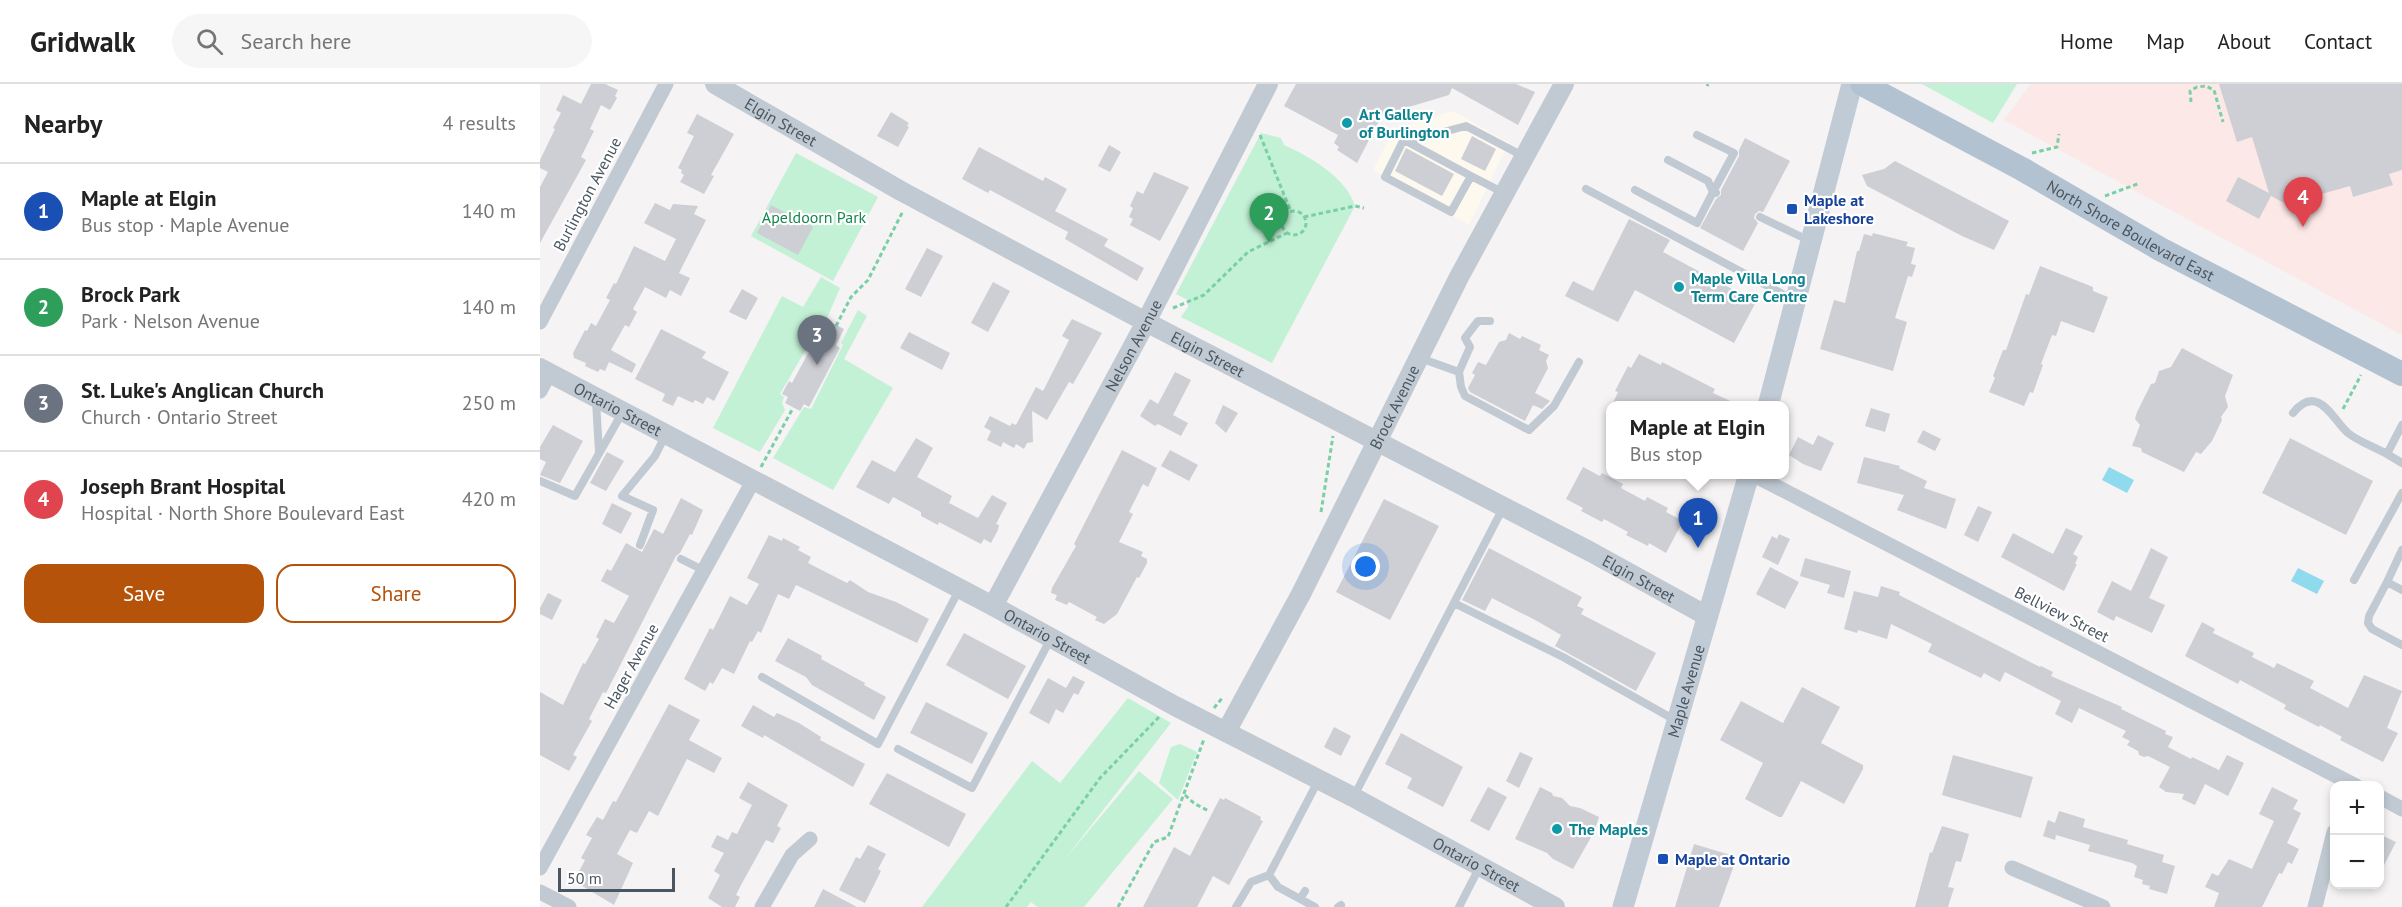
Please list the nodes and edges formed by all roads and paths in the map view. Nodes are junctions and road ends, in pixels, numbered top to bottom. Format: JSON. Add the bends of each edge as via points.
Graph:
{"nodes":[{"id":1,"x":666,"y":84,"type":"edge"},
{"id":2,"x":715,"y":84,"type":"edge"},
{"id":3,"x":1268,"y":84,"type":"edge"},
{"id":4,"x":1564,"y":84,"type":"edge"},
{"id":5,"x":1852,"y":84,"type":"edge"},
{"id":6,"x":1862,"y":84,"type":"edge"},
{"id":7,"x":2191,"y":102,"type":"dead end"},
{"id":8,"x":1250,"y":117,"type":"junction"},
{"id":9,"x":2223,"y":122,"type":"dead end"},
{"id":10,"x":2059,"y":134,"type":"dead end"},
{"id":11,"x":1698,"y":135,"type":"dead end"},
{"id":12,"x":1407,"y":142,"type":"junction"},
{"id":13,"x":1524,"y":157,"type":"junction"},
{"id":14,"x":1668,"y":160,"type":"dead end"},
{"id":15,"x":2008,"y":161,"type":"junction"},
{"id":16,"x":1471,"y":176,"type":"junction"},
{"id":17,"x":2140,"y":183,"type":"dead end"},
{"id":18,"x":1586,"y":189,"type":"dead end"},
{"id":19,"x":1635,"y":190,"type":"dead end"},
{"id":20,"x":1715,"y":193,"type":"junction"},
{"id":21,"x":1504,"y":194,"type":"junction"},
{"id":22,"x":911,"y":196,"type":"junction"},
{"id":23,"x":2084,"y":205,"type":"junction"},
{"id":24,"x":1364,"y":208,"type":"dead end"},
{"id":25,"x":1291,"y":212,"type":"junction"},
{"id":26,"x":1304,"y":217,"type":"junction"},
{"id":27,"x":1760,"y":217,"type":"dead end"},
{"id":28,"x":1287,"y":233,"type":"junction"},
{"id":29,"x":1811,"y":242,"type":"junction"},
{"id":30,"x":1795,"y":301,"type":"junction"},
{"id":31,"x":540,"y":321,"type":"edge"},
{"id":32,"x":1490,"y":321,"type":"dead end"},
{"id":33,"x":1147,"y":322,"type":"junction"},
{"id":34,"x":836,"y":326,"type":"dead end"},
{"id":35,"x":1419,"y":357,"type":"junction"},
{"id":36,"x":2371,"y":358,"type":"junction"},
{"id":37,"x":1579,"y":362,"type":"dead end"},
{"id":38,"x":1459,"y":372,"type":"junction"},
{"id":39,"x":2402,"y":374,"type":"edge"},
{"id":40,"x":543,"y":377,"type":"edge"},
{"id":41,"x":596,"y":398,"type":"junction"},
{"id":42,"x":1769,"y":401,"type":"edge"},
{"id":43,"x":793,"y":408,"type":"dead end"},
{"id":44,"x":622,"y":412,"type":"junction"},
{"id":45,"x":2293,"y":413,"type":"dead end"},
{"id":46,"x":2337,"y":418,"type":"junction"},
{"id":47,"x":1335,"y":419,"type":"junction"},
{"id":48,"x":2402,"y":425,"type":"edge"},
{"id":49,"x":666,"y":435,"type":"junction"},
{"id":50,"x":1379,"y":442,"type":"junction"},
{"id":51,"x":600,"y":453,"type":"junction"},
{"id":52,"x":2387,"y":454,"type":"junction"},
{"id":53,"x":2402,"y":463,"type":"edge"},
{"id":54,"x":1748,"y":479,"type":"edge"},
{"id":55,"x":1760,"y":479,"type":"edge"},
{"id":56,"x":540,"y":481,"type":"edge"},
{"id":57,"x":753,"y":481,"type":"junction"},
{"id":58,"x":2402,"y":493,"type":"edge"},
{"id":59,"x":1504,"y":507,"type":"junction"},
{"id":60,"x":1321,"y":514,"type":"dead end"},
{"id":61,"x":640,"y":545,"type":"dead end"},
{"id":62,"x":2402,"y":550,"type":"edge"},
{"id":63,"x":681,"y":559,"type":"dead end"},
{"id":64,"x":703,"y":570,"type":"junction"},
{"id":65,"x":2354,"y":580,"type":"dead end"},
{"id":66,"x":2387,"y":582,"type":"junction"},
{"id":67,"x":959,"y":589,"type":"junction"},
{"id":68,"x":2402,"y":590,"type":"edge"},
{"id":69,"x":1454,"y":603,"type":"junction"},
{"id":70,"x":993,"y":606,"type":"junction"},
{"id":71,"x":1707,"y":616,"type":"junction"},
{"id":72,"x":1051,"y":638,"type":"junction"},
{"id":73,"x":2402,"y":645,"type":"edge"},
{"id":74,"x":762,"y":677,"type":"dead end"},
{"id":75,"x":1228,"y":689,"type":"dead end"},
{"id":76,"x":1171,"y":704,"type":"junction"},
{"id":77,"x":1677,"y":721,"type":"junction"},
{"id":78,"x":1206,"y":722,"type":"junction"},
{"id":79,"x":1226,"y":732,"type":"junction"},
{"id":80,"x":898,"y":749,"type":"dead end"},
{"id":81,"x":1318,"y":780,"type":"junction"},
{"id":82,"x":2345,"y":781,"type":"edge"},
{"id":83,"x":1185,"y":795,"type":"junction"},
{"id":84,"x":1353,"y":797,"type":"junction"},
{"id":85,"x":2384,"y":800,"type":"edge"},
{"id":86,"x":2402,"y":809,"type":"edge"},
{"id":87,"x":1209,"y":811,"type":"dead end"},
{"id":88,"x":2333,"y":835,"type":"edge"},
{"id":89,"x":810,"y":839,"type":"dead end"},
{"id":90,"x":1480,"y":865,"type":"junction"},
{"id":91,"x":540,"y":868,"type":"edge"},
{"id":92,"x":2012,"y":868,"type":"dead end"},
{"id":93,"x":1269,"y":875,"type":"junction"},
{"id":94,"x":1305,"y":891,"type":"dead end"},
{"id":95,"x":540,"y":892,"type":"edge"},
{"id":96,"x":1300,"y":899,"type":"junction"},
{"id":97,"x":569,"y":907,"type":"edge"},
{"id":98,"x":762,"y":907,"type":"edge"},
{"id":99,"x":1006,"y":907,"type":"edge"},
{"id":100,"x":1118,"y":907,"type":"edge"},
{"id":101,"x":1236,"y":907,"type":"edge"},
{"id":102,"x":1315,"y":907,"type":"edge"},
{"id":103,"x":1459,"y":907,"type":"edge"},
{"id":104,"x":1555,"y":907,"type":"edge"},
{"id":105,"x":1623,"y":907,"type":"edge"},
{"id":106,"x":2103,"y":907,"type":"edge"},
{"id":107,"x":2315,"y":907,"type":"edge"}],
"edges":[{"from":1,"to":31,"type":"street","name":"Burlington Avenue"},
{"from":2,"to":22,"type":"street","name":"Elgin Street"},
{"from":3,"to":8,"type":"street","name":"Nelson Avenue"},
{"from":4,"to":13,"type":"street","name":"Brock Avenue"},
{"from":5,"to":29,"type":"main road"},
{"from":6,"to":15,"type":"main road","name":"North Shore Boulevard East"},
{"from":7,"to":9,"type":"path","via":[[2190,91],[2197,87],[2214,90]]},
{"from":8,"to":25,"type":"path"},
{"from":8,"to":33,"type":"street","name":"Nelson Avenue"},
{"from":10,"to":15,"type":"path","via":[[2057,147]]},
{"from":11,"to":20,"type":"lane","via":[[1734,153]]},
{"from":12,"to":13,"type":"lane","via":[[1466,126]]},
{"from":12,"to":16,"type":"lane"},
{"from":12,"to":16,"type":"lane","via":[[1402,143],[1385,177],[1451,212]]},
{"from":13,"to":21,"type":"street","name":"Brock Avenue"},
{"from":14,"to":20,"type":"lane","via":[[1708,182]]},
{"from":15,"to":23,"type":"main road","name":"North Shore Boulevard East"},
{"from":16,"to":21,"type":"lane"},
{"from":17,"to":23,"type":"path"},
{"from":18,"to":30,"type":"lane"},
{"from":19,"to":20,"type":"lane","via":[[1697,223]]},
{"from":21,"to":35,"type":"street","name":"Brock Avenue"},
{"from":22,"to":33,"type":"street","name":"Elgin Street"},
{"from":22,"to":34,"type":"path","via":[[868,280],[851,297]]},
{"from":23,"to":36,"type":"main road","name":"North Shore Boulevard East","via":[[2160,249]]},
{"from":24,"to":26,"type":"path","via":[[1355,206]]},
{"from":25,"to":26,"type":"path"},
{"from":25,"to":28,"type":"path","via":[[1282,223]]},
{"from":26,"to":28,"type":"path","via":[[1305,226],[1300,233]]},
{"from":27,"to":29,"type":"lane"},
{"from":28,"to":33,"type":"path","via":[[1248,252],[1204,295]]},
{"from":29,"to":30,"type":"main road"},
{"from":30,"to":42,"type":"main road"},
{"from":32,"to":38,"type":"lane","via":[[1478,321],[1465,338],[1470,347]]},
{"from":33,"to":47,"type":"street","name":"Elgin Street"},
{"from":33,"to":70,"type":"street","name":"Nelson Avenue"},
{"from":35,"to":38,"type":"lane"},
{"from":35,"to":50,"type":"street","name":"Brock Avenue"},
{"from":36,"to":39,"type":"main road","name":"North Shore Boulevard East"},
{"from":36,"to":46,"type":"path"},
{"from":37,"to":38,"type":"lane","via":[[1554,406],[1529,429],[1465,396]]},
{"from":40,"to":41,"type":"street","name":"Ontario Street"},
{"from":41,"to":44,"type":"street","name":"Ontario Street"},
{"from":41,"to":51,"type":"lane"},
{"from":43,"to":57,"type":"path"},
{"from":44,"to":49,"type":"street","name":"Ontario Street"},
{"from":44,"to":51,"type":"lane"},
{"from":45,"to":46,"type":"lane","via":[[2300,406],[2315,403]]},
{"from":46,"to":52,"type":"lane","via":[[2348,433]]},
{"from":47,"to":50,"type":"street","name":"Elgin Street"},
{"from":47,"to":60,"type":"path"},
{"from":48,"to":52,"type":"lane"},
{"from":49,"to":57,"type":"street","name":"Ontario Street"},
{"from":49,"to":61,"type":"lane","via":[[655,456],[622,496],[653,510]]},
{"from":50,"to":59,"type":"street","name":"Elgin Street"},
{"from":50,"to":79,"type":"street","name":"Brock Avenue"},
{"from":51,"to":56,"type":"lane","via":[[575,496]]},
{"from":52,"to":53,"type":"lane"},
{"from":54,"to":71,"type":"main road","name":"Maple Avenue"},
{"from":55,"to":82,"type":"street","name":"Bellview Street"},
{"from":57,"to":64,"type":"street","name":"Hager Avenue"},
{"from":57,"to":67,"type":"street","name":"Ontario Street"},
{"from":58,"to":65,"type":"lane"},
{"from":59,"to":69,"type":"lane"},
{"from":59,"to":71,"type":"street","name":"Elgin Street"},
{"from":62,"to":66,"type":"lane"},
{"from":63,"to":64,"type":"lane"},
{"from":64,"to":91,"type":"street","name":"Hager Avenue"},
{"from":66,"to":68,"type":"lane"},
{"from":66,"to":73,"type":"lane","via":[[2368,623]]},
{"from":67,"to":70,"type":"street","name":"Ontario Street"},
{"from":67,"to":74,"type":"lane","via":[[878,744]]},
{"from":69,"to":77,"type":"lane","via":[[1563,657]]},
{"from":69,"to":84,"type":"lane"},
{"from":70,"to":72,"type":"street","name":"Ontario Street"},
{"from":71,"to":77,"type":"main road","name":"Maple Avenue"},
{"from":72,"to":76,"type":"street","name":"Ontario Street"},
{"from":72,"to":80,"type":"lane","via":[[972,788]]},
{"from":75,"to":78,"type":"path"},
{"from":76,"to":78,"type":"street","name":"Ontario Street"},
{"from":76,"to":99,"type":"path","via":[[1100,778]]},
{"from":77,"to":105,"type":"main road","name":"Maple Avenue"},
{"from":78,"to":79,"type":"street","name":"Ontario Street"},
{"from":78,"to":83,"type":"path","via":[[1204,743]]},
{"from":79,"to":81,"type":"street","name":"Ontario Street"},
{"from":81,"to":84,"type":"street","name":"Ontario Street"},
{"from":81,"to":93,"type":"lane"},
{"from":83,"to":87,"type":"path"},
{"from":83,"to":100,"type":"path","via":[[1168,837],[1154,842]]},
{"from":84,"to":90,"type":"street","name":"Ontario Street"},
{"from":85,"to":86,"type":"street"},
{"from":88,"to":107,"type":"street"},
{"from":89,"to":98,"type":"street","via":[[792,855]]},
{"from":90,"to":103,"type":"lane"},
{"from":90,"to":104,"type":"street","name":"Ontario Street"},
{"from":92,"to":106,"type":"street"},
{"from":93,"to":96,"type":"lane","via":[[1278,887]]},
{"from":93,"to":101,"type":"lane","via":[[1251,882]]},
{"from":94,"to":96,"type":"lane"},
{"from":95,"to":97,"type":"street"},
{"from":96,"to":102,"type":"lane"}]}
